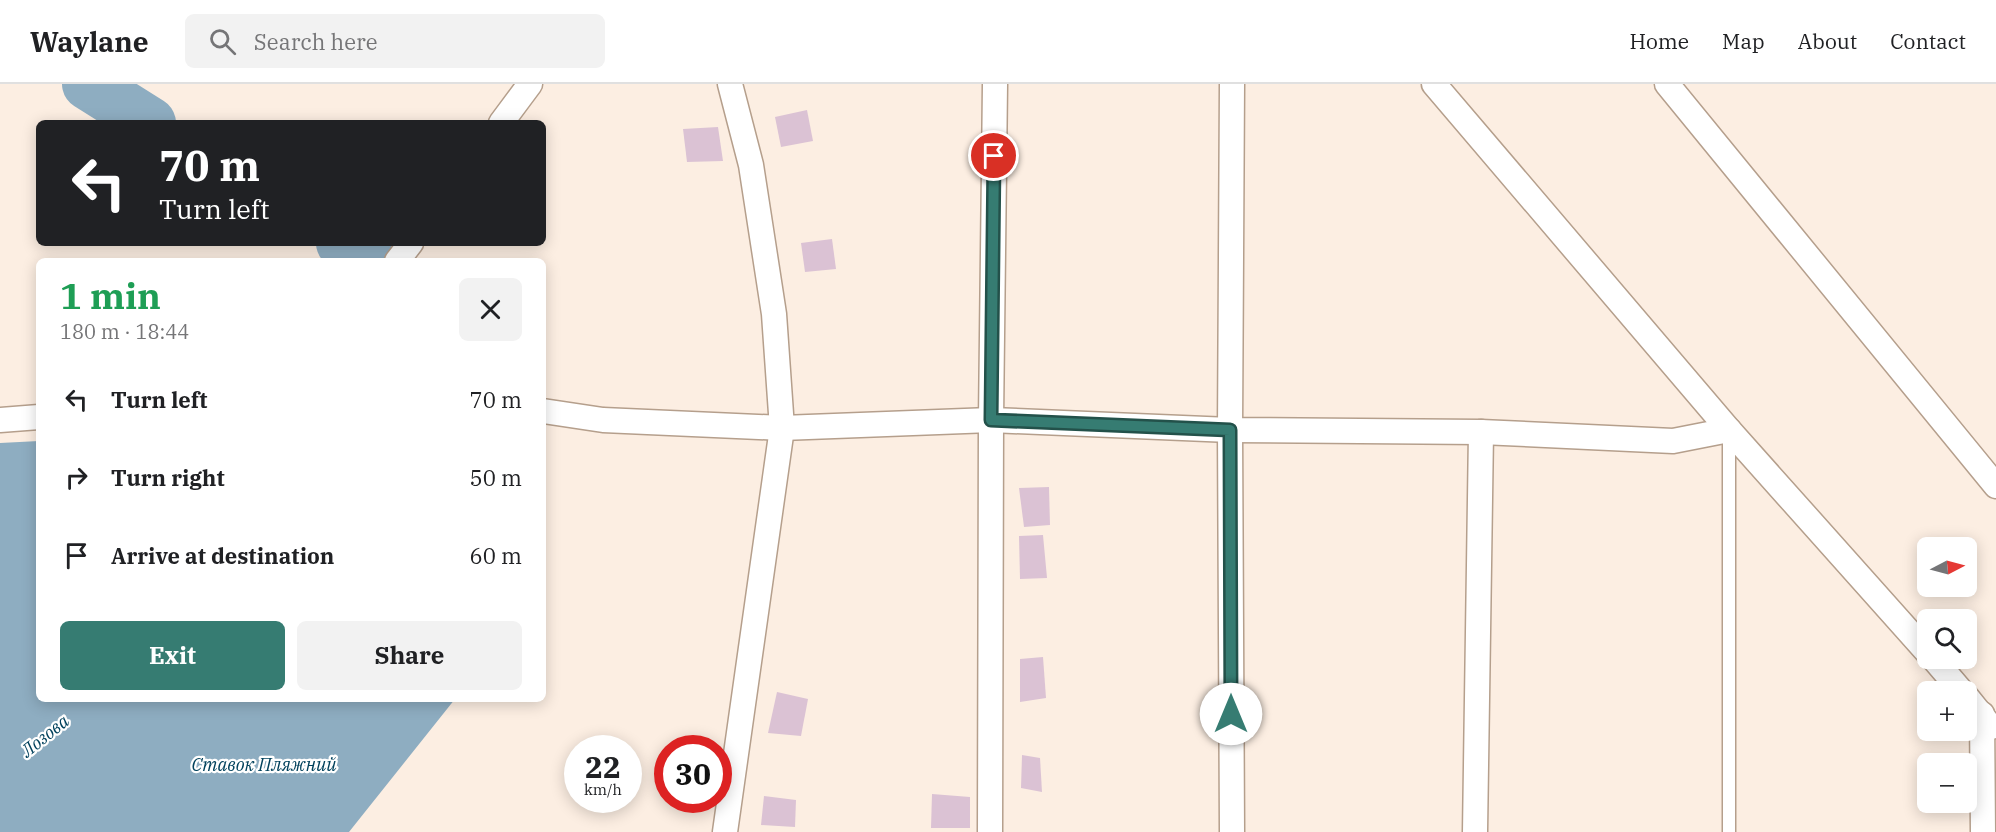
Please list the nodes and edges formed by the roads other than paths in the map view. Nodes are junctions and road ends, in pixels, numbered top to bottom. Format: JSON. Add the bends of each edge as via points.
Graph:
{"nodes":[{"id":1,"x":530,"y":84,"type":"edge"},
{"id":2,"x":730,"y":84,"type":"edge"},
{"id":3,"x":995,"y":84,"type":"edge"},
{"id":4,"x":1232,"y":84,"type":"edge"},
{"id":5,"x":1434,"y":84,"type":"edge"},
{"id":6,"x":1666,"y":84,"type":"edge"},
{"id":7,"x":503,"y":120,"type":"edge"},
{"id":8,"x":409,"y":246,"type":"edge"},
{"id":9,"x":399,"y":258,"type":"edge"},
{"id":10,"x":546,"y":411,"type":"edge"},
{"id":11,"x":36,"y":417,"type":"edge"},
{"id":12,"x":0,"y":420,"type":"edge"},
{"id":13,"x":991,"y":420,"type":"junction"},
{"id":14,"x":782,"y":428,"type":"junction"},
{"id":15,"x":1230,"y":430,"type":"junction"},
{"id":16,"x":1729,"y":430,"type":"junction"},
{"id":17,"x":1481,"y":432,"type":"junction"},
{"id":18,"x":1996,"y":486,"type":"edge"},
{"id":19,"x":1917,"y":641,"type":"edge"},
{"id":20,"x":1942,"y":669,"type":"edge"},
{"id":21,"x":1953,"y":681,"type":"edge"},
{"id":22,"x":1982,"y":715,"type":"edge"},
{"id":23,"x":725,"y":832,"type":"edge"},
{"id":24,"x":990,"y":832,"type":"edge"},
{"id":25,"x":1232,"y":832,"type":"edge"},
{"id":26,"x":1475,"y":832,"type":"edge"},
{"id":27,"x":1729,"y":832,"type":"edge"},
{"id":28,"x":1983,"y":832,"type":"edge"}],
"edges":[{"from":1,"to":7,"type":"street"},
{"from":2,"to":14,"type":"street","via":[[751,165],[774,314]]},
{"from":3,"to":13,"type":"street"},
{"from":4,"to":15,"type":"street"},
{"from":5,"to":16,"type":"street"},
{"from":6,"to":18,"type":"street"},
{"from":8,"to":9,"type":"street"},
{"from":10,"to":14,"type":"street","via":[[603,420]]},
{"from":11,"to":12,"type":"street"},
{"from":13,"to":14,"type":"street"},
{"from":13,"to":15,"type":"street"},
{"from":13,"to":24,"type":"street"},
{"from":14,"to":23,"type":"street"},
{"from":15,"to":17,"type":"street"},
{"from":15,"to":25,"type":"street"},
{"from":16,"to":17,"type":"street","via":[[1672,441]]},
{"from":16,"to":19,"type":"street"},
{"from":16,"to":27,"type":"lane"},
{"from":17,"to":26,"type":"street"},
{"from":20,"to":21,"type":"street"},
{"from":22,"to":28,"type":"street"}]}
